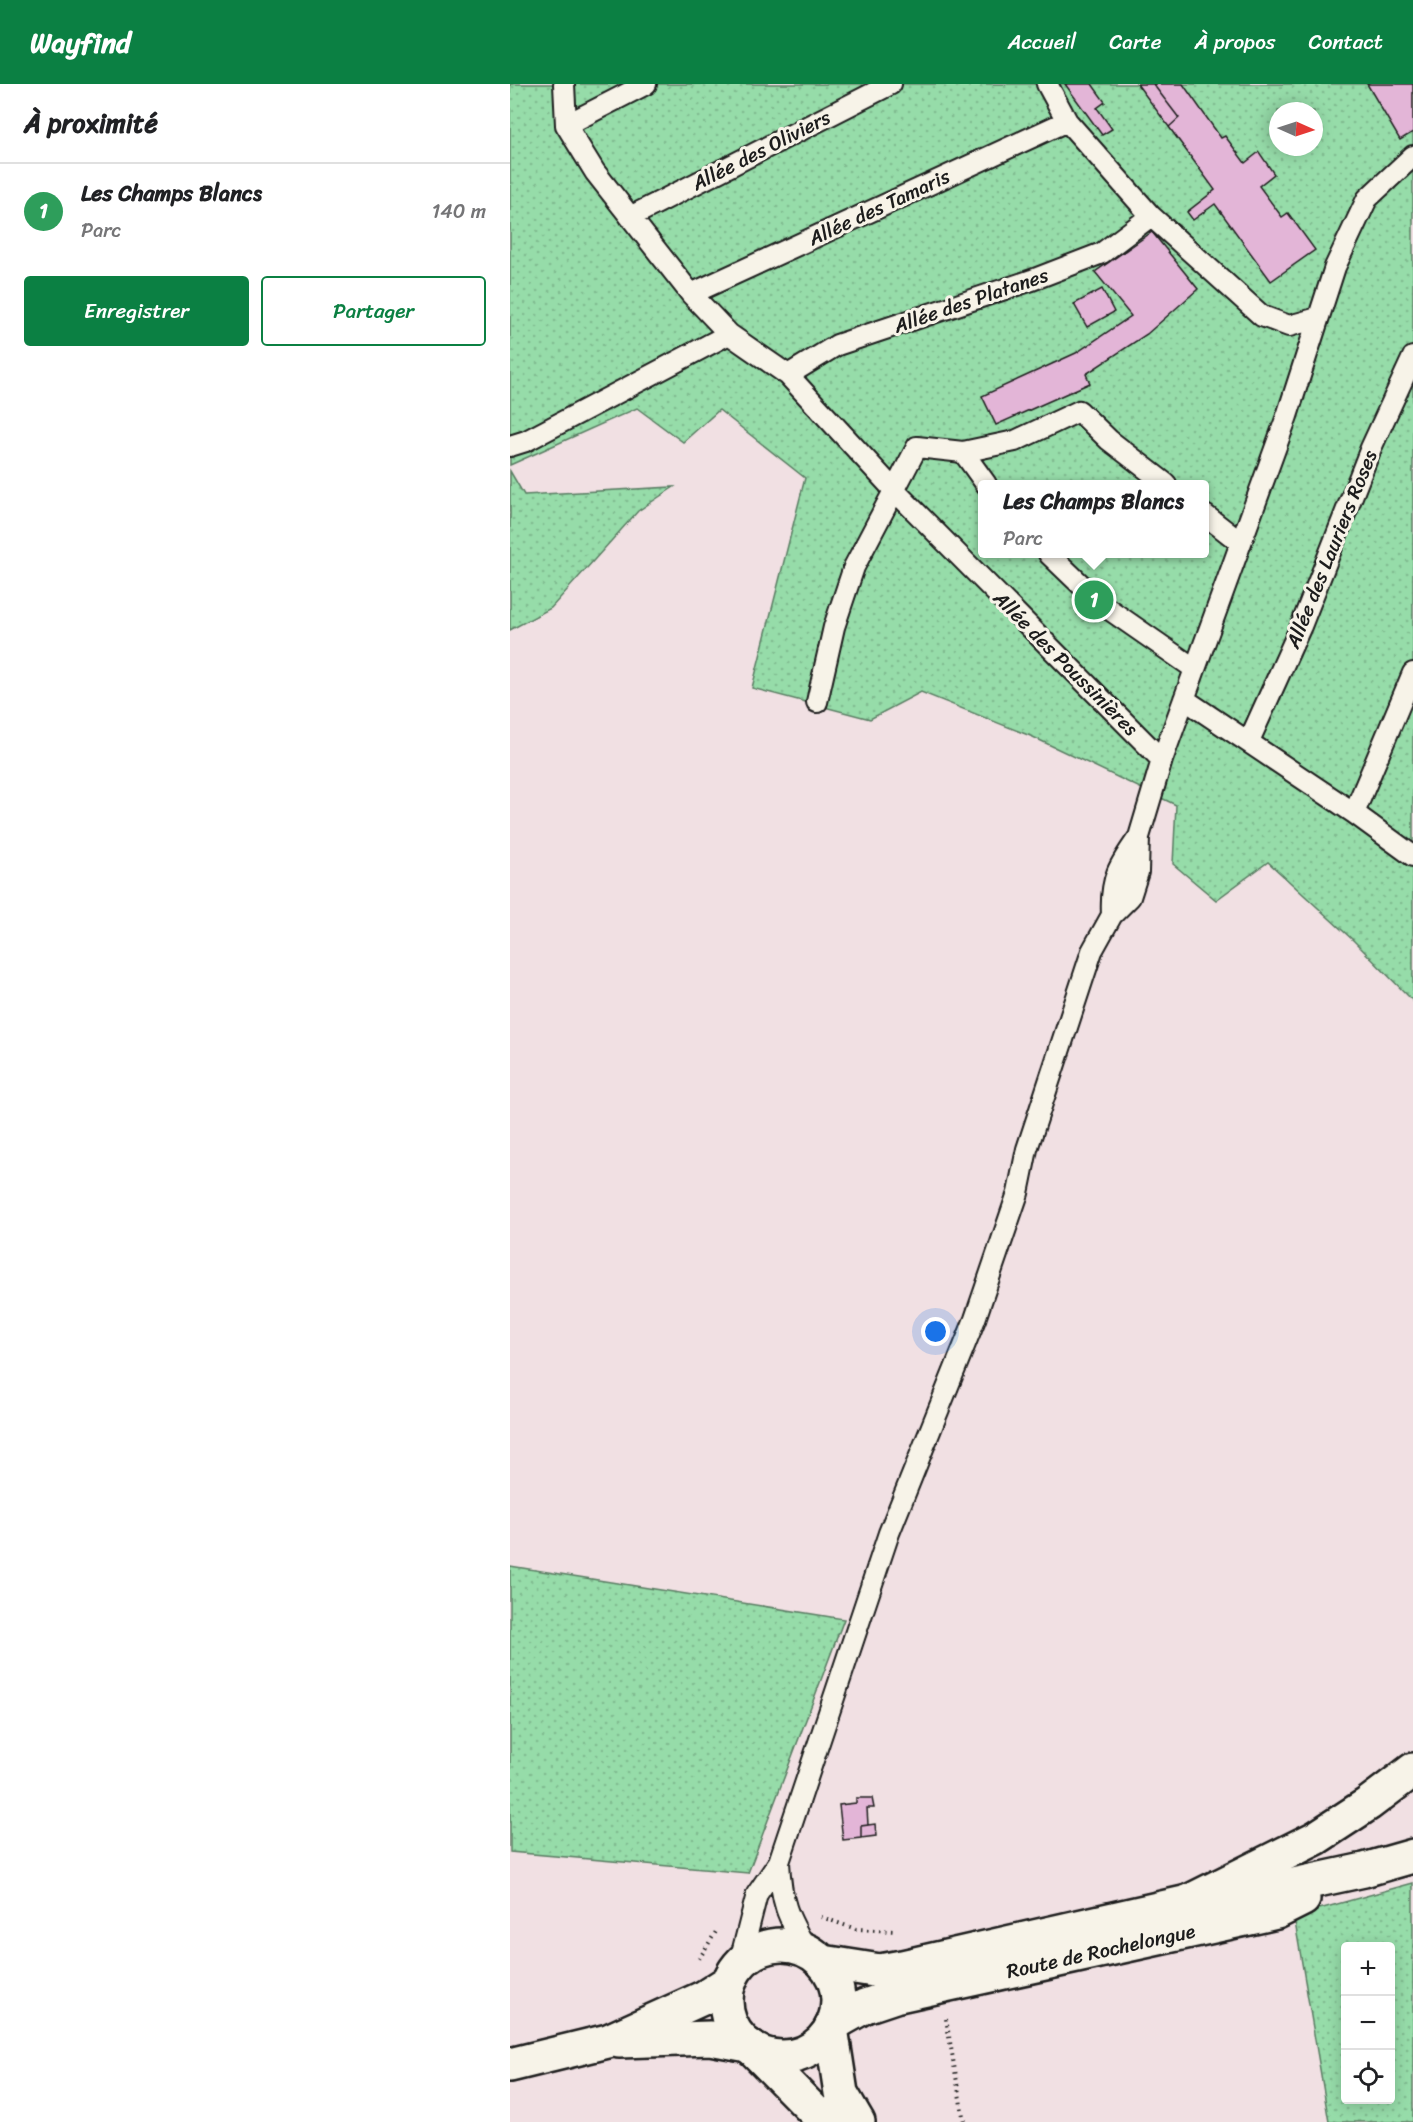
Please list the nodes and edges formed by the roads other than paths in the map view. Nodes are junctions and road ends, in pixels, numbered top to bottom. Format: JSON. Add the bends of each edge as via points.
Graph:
{"nodes":[{"id":1,"x":564,"y":84,"type":"edge"},
{"id":2,"x":646,"y":84,"type":"edge"},
{"id":3,"x":891,"y":84,"type":"edge"},
{"id":4,"x":1047,"y":84,"type":"edge"},
{"id":5,"x":1067,"y":121,"type":"junction"},
{"id":6,"x":566,"y":125,"type":"junction"},
{"id":7,"x":1413,"y":156,"type":"edge"},
{"id":8,"x":1151,"y":216,"type":"junction"},
{"id":9,"x":630,"y":217,"type":"junction"},
{"id":10,"x":691,"y":294,"type":"junction"},
{"id":11,"x":1318,"y":318,"type":"junction"},
{"id":12,"x":729,"y":334,"type":"junction"},
{"id":13,"x":1413,"y":357,"type":"edge"},
{"id":14,"x":788,"y":375,"type":"junction"},
{"id":15,"x":510,"y":446,"type":"edge"},
{"id":16,"x":963,"y":452,"type":"junction"},
{"id":17,"x":983,"y":480,"type":"edge"},
{"id":18,"x":1161,"y":480,"type":"edge"},
{"id":19,"x":893,"y":489,"type":"junction"},
{"id":20,"x":1209,"y":518,"type":"edge"},
{"id":21,"x":1241,"y":543,"type":"junction"},
{"id":22,"x":1053,"y":558,"type":"edge"},
{"id":23,"x":1195,"y":669,"type":"junction"},
{"id":24,"x":1413,"y":673,"type":"edge"},
{"id":25,"x":1184,"y":699,"type":"junction"},
{"id":26,"x":817,"y":702,"type":"dead end"},
{"id":27,"x":1248,"y":741,"type":"junction"},
{"id":28,"x":1162,"y":760,"type":"junction"},
{"id":29,"x":1354,"y":813,"type":"junction"},
{"id":30,"x":1413,"y":856,"type":"edge"},
{"id":31,"x":1413,"y":1770,"type":"edge"},
{"id":32,"x":1413,"y":1856,"type":"edge"},
{"id":33,"x":779,"y":1862,"type":"junction"},
{"id":34,"x":1364,"y":1870,"type":"junction"},
{"id":35,"x":1188,"y":1902,"type":"junction"},
{"id":36,"x":815,"y":1956,"type":"junction"},
{"id":37,"x":734,"y":1973,"type":"junction"},
{"id":38,"x":832,"y":2026,"type":"junction"},
{"id":39,"x":608,"y":2041,"type":"junction"},
{"id":40,"x":750,"y":2046,"type":"junction"},
{"id":41,"x":510,"y":2065,"type":"edge"},
{"id":42,"x":839,"y":2122,"type":"edge"},
{"id":43,"x":858,"y":2122,"type":"edge"}],
"edges":[{"from":1,"to":6,"type":"lane"},
{"from":2,"to":6,"type":"lane"},
{"from":3,"to":9,"type":"lane","name":"Allée des Oliviers"},
{"from":4,"to":5,"type":"lane"},
{"from":5,"to":8,"type":"lane"},
{"from":5,"to":10,"type":"lane","name":"Allée des Tamaris"},
{"from":6,"to":9,"type":"lane","name":"Allée des Poussinières","via":[[595,172]]},
{"from":7,"to":11,"type":"lane","via":[[1367,199],[1335,267]]},
{"from":8,"to":11,"type":"lane","via":[[1262,316],[1289,326]]},
{"from":8,"to":14,"type":"lane","name":"Allée des Platanes","via":[[1102,253],[837,345]]},
{"from":9,"to":10,"type":"lane","name":"Allée des Poussinières"},
{"from":10,"to":12,"type":"lane","name":"Allée des Poussinières"},
{"from":11,"to":21,"type":"lane"},
{"from":12,"to":14,"type":"lane","name":"Allée des Poussinières"},
{"from":12,"to":15,"type":"lane"},
{"from":13,"to":27,"type":"lane","name":"Allée des Lauriers Roses","via":[[1371,448],[1301,626]]},
{"from":14,"to":19,"type":"lane","name":"Allée des Poussinières"},
{"from":16,"to":17,"type":"lane"},
{"from":16,"to":18,"type":"lane","via":[[1015,441],[1079,411]]},
{"from":16,"to":19,"type":"lane","via":[[917,447]]},
{"from":19,"to":26,"type":"lane","via":[[854,567],[834,627]]},
{"from":19,"to":28,"type":"lane","name":"Allée des Poussinières"},
{"from":20,"to":21,"type":"lane"},
{"from":21,"to":23,"type":"lane"},
{"from":22,"to":23,"type":"lane","via":[[1100,603]]},
{"from":23,"to":25,"type":"lane"},
{"from":24,"to":29,"type":"lane"},
{"from":25,"to":27,"type":"lane"},
{"from":25,"to":28,"type":"lane"},
{"from":27,"to":29,"type":"lane"},
{"from":28,"to":33,"type":"lane","via":[[1140,837],[1116,873],[1111,890],[1112,915],[1092,951],[975,1319],[889,1533]]},
{"from":29,"to":30,"type":"lane"},
{"from":31,"to":35,"type":"main road","via":[[1316,1838]]},
{"from":32,"to":34,"type":"main road","name":"Route de Rochelongue"},
{"from":33,"to":36,"type":"lane","via":[[781,1896],[790,1922]]},
{"from":33,"to":37,"type":"lane","via":[[757,1894]]},
{"from":34,"to":35,"type":"main road","name":"Route de Rochelongue","via":[[1271,1890]]},
{"from":34,"to":38,"type":"main road","name":"Route de Rochelongue","via":[[1277,1912],[941,1986],[865,2006]]},
{"from":35,"to":36,"type":"main road","name":"Route de Rochelongue","via":[[880,1971]]},
{"from":36,"to":37,"type":"main road","via":[[783,1945],[771,1946],[748,1956]]},
{"from":36,"to":38,"type":"main road","via":[[831,1973],[838,1998]]},
{"from":37,"to":39,"type":"main road","via":[[705,1997]]},
{"from":37,"to":40,"type":"main road","via":[[727,2009],[731,2023]]},
{"from":38,"to":40,"type":"main road","via":[[816,2045],[796,2055],[773,2056]]},
{"from":38,"to":43,"type":"main road","via":[[834,2064],[841,2093]]},
{"from":39,"to":40,"type":"main road","via":[[710,2038]]},
{"from":39,"to":41,"type":"main road"},
{"from":40,"to":42,"type":"main road","via":[[817,2114]]}]}
